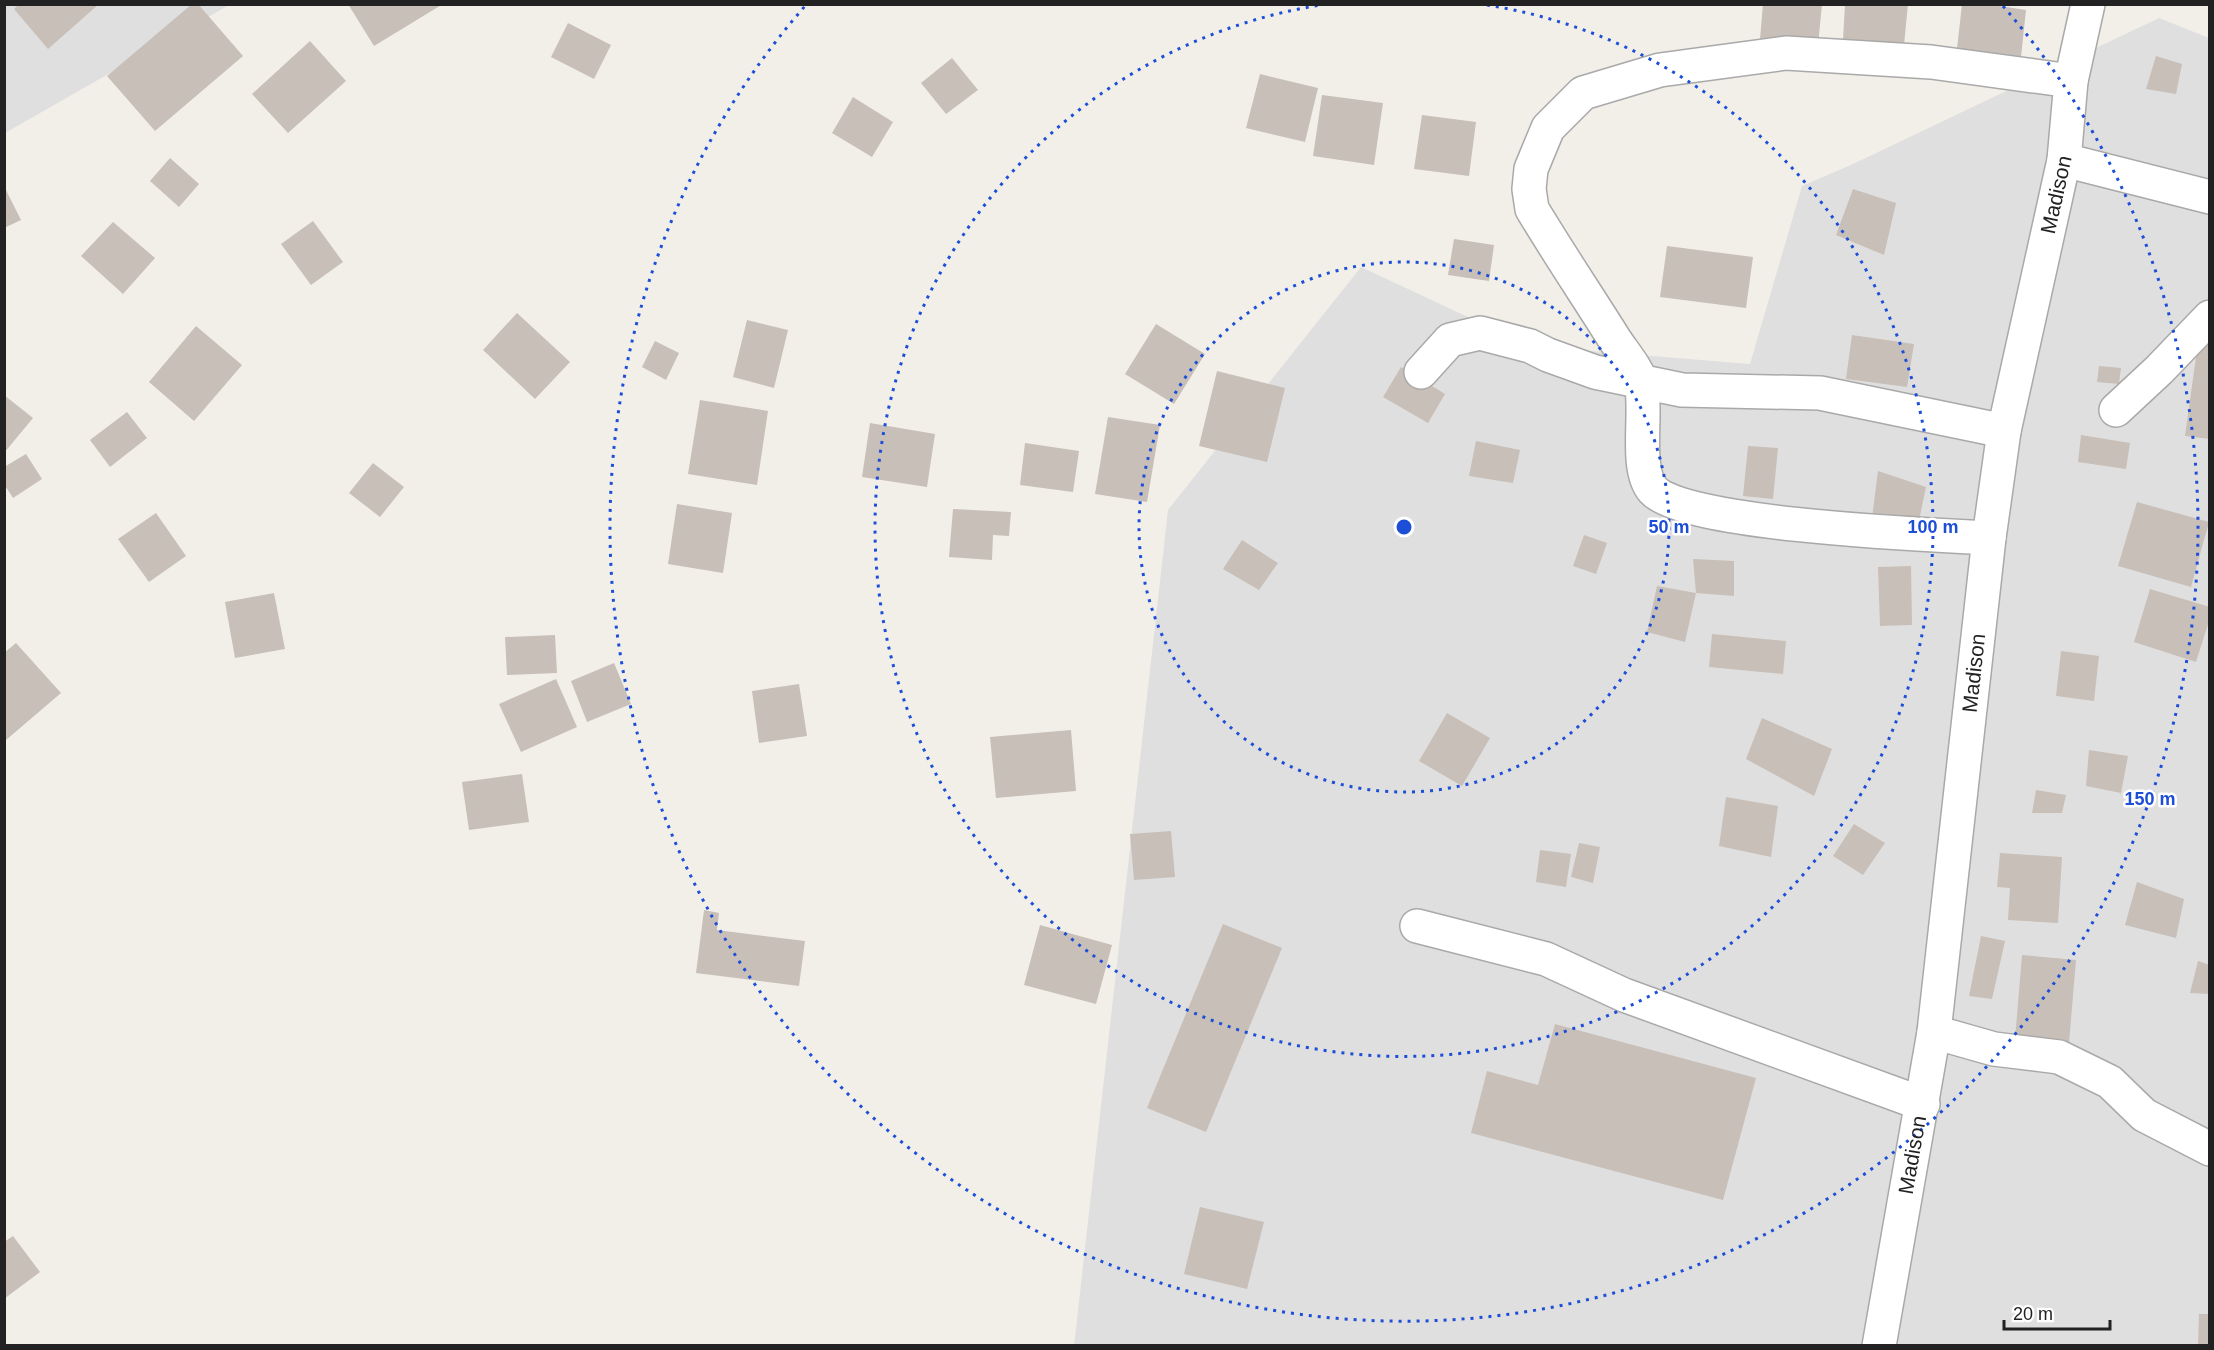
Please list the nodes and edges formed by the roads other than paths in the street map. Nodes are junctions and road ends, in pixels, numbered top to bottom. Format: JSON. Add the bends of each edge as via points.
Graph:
{"nodes":[{"id":1,"x":2088,"y":4,"type":"edge"},
{"id":2,"x":2071,"y":81,"type":"junction"},
{"id":3,"x":2064,"y":160,"type":"junction"},
{"id":4,"x":2210,"y":197,"type":"edge"},
{"id":5,"x":2210,"y":317,"type":"edge"},
{"id":6,"x":1421,"y":372,"type":"dead end"},
{"id":7,"x":1641,"y":382,"type":"junction"},
{"id":8,"x":2116,"y":410,"type":"dead end"},
{"id":9,"x":2004,"y":431,"type":"junction"},
{"id":10,"x":1989,"y":538,"type":"junction"},
{"id":11,"x":1417,"y":926,"type":"dead end"},
{"id":12,"x":1934,"y":1032,"type":"junction"},
{"id":13,"x":1923,"y":1104,"type":"junction"},
{"id":14,"x":2210,"y":1149,"type":"edge"},
{"id":15,"x":1880,"y":1346,"type":"edge"}],
"edges":[{"from":1,"to":2,"type":"street","name":"Madison"},
{"from":2,"to":3,"type":"street","name":"Madison"},
{"from":2,"to":7,"type":"street","via":[[1931,62],[1786,52],[1660,70],[1583,93],[1548,128],[1531,169],[1532,209]]},
{"from":3,"to":4,"type":"street"},
{"from":3,"to":9,"type":"street","name":"Madison"},
{"from":5,"to":8,"type":"street"},
{"from":6,"to":7,"type":"street","via":[[1450,340],[1480,333],[1530,346],[1595,372]]},
{"from":7,"to":9,"type":"street","via":[[1682,390],[1820,393]]},
{"from":7,"to":10,"type":"street","via":[[1644,467],[1652,489],[1665,499],[1723,514],[1826,527]]},
{"from":9,"to":10,"type":"street","name":"Madison"},
{"from":10,"to":12,"type":"street","name":"Madison"},
{"from":11,"to":13,"type":"street","via":[[1546,959],[1624,995]]},
{"from":12,"to":13,"type":"street","name":"Madison"},
{"from":12,"to":14,"type":"street","via":[[1994,1049],[2059,1058],[2110,1082],[2144,1115]]},
{"from":13,"to":15,"type":"street","name":"Madison"}]}
